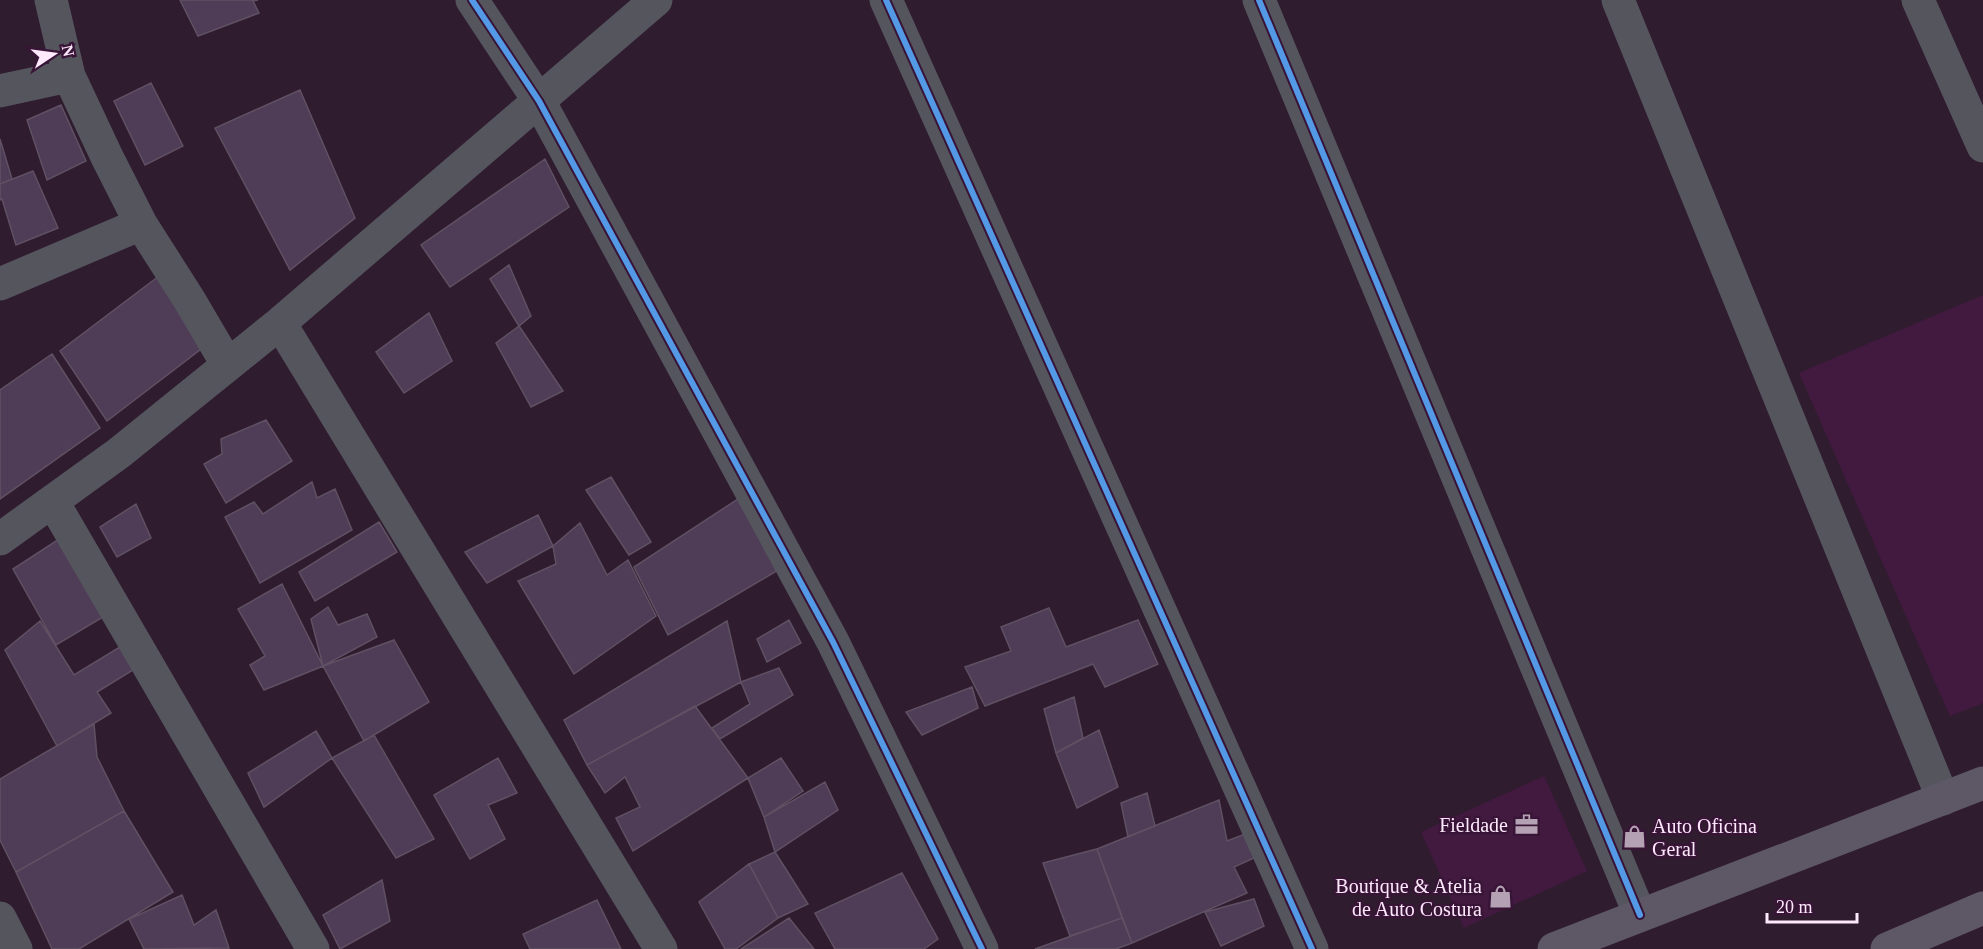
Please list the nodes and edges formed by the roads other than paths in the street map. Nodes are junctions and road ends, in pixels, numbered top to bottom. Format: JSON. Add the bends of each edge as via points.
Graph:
{"nodes":[{"id":1,"x":51,"y":0,"type":"edge"},
{"id":2,"x":472,"y":0,"type":"edge"},
{"id":3,"x":656,"y":0,"type":"edge"},
{"id":4,"x":886,"y":0,"type":"edge"},
{"id":5,"x":1259,"y":0,"type":"edge"},
{"id":6,"x":1618,"y":0,"type":"edge"},
{"id":7,"x":1917,"y":0,"type":"edge"},
{"id":8,"x":69,"y":76,"type":"junction"},
{"id":9,"x":0,"y":91,"type":"edge"},
{"id":10,"x":538,"y":101,"type":"junction"},
{"id":11,"x":1983,"y":146,"type":"edge"},
{"id":12,"x":141,"y":224,"type":"junction"},
{"id":13,"x":0,"y":284,"type":"edge"},
{"id":14,"x":280,"y":323,"type":"junction"},
{"id":15,"x":227,"y":364,"type":"junction"},
{"id":16,"x":52,"y":502,"type":"junction"},
{"id":17,"x":0,"y":539,"type":"edge"},
{"id":18,"x":1983,"y":783,"type":"edge"},
{"id":19,"x":1943,"y":799,"type":"junction"},
{"id":20,"x":1983,"y":908,"type":"edge"},
{"id":21,"x":1640,"y":915,"type":"junction"},
{"id":22,"x":0,"y":918,"type":"edge"},
{"id":23,"x":16,"y":949,"type":"edge"},
{"id":24,"x":313,"y":949,"type":"edge"},
{"id":25,"x":661,"y":949,"type":"edge"},
{"id":26,"x":982,"y":949,"type":"edge"},
{"id":27,"x":1312,"y":949,"type":"edge"},
{"id":28,"x":1554,"y":949,"type":"edge"},
{"id":29,"x":1887,"y":949,"type":"edge"}],
"edges":[{"from":1,"to":8,"type":"street"},
{"from":2,"to":10,"type":"street"},
{"from":3,"to":10,"type":"street"},
{"from":4,"to":27,"type":"street"},
{"from":5,"to":21,"type":"street"},
{"from":6,"to":19,"type":"street"},
{"from":7,"to":11,"type":"street"},
{"from":8,"to":9,"type":"street"},
{"from":8,"to":12,"type":"street"},
{"from":10,"to":14,"type":"street"},
{"from":10,"to":26,"type":"street","via":[[833,642]]},
{"from":12,"to":13,"type":"street"},
{"from":12,"to":15,"type":"street"},
{"from":14,"to":15,"type":"street"},
{"from":14,"to":25,"type":"street"},
{"from":15,"to":16,"type":"street","via":[[119,453]]},
{"from":16,"to":17,"type":"street"},
{"from":16,"to":24,"type":"street"},
{"from":18,"to":19,"type":"highway"},
{"from":19,"to":21,"type":"highway"},
{"from":20,"to":29,"type":"highway"},
{"from":21,"to":28,"type":"highway"},
{"from":22,"to":23,"type":"street"}]}
